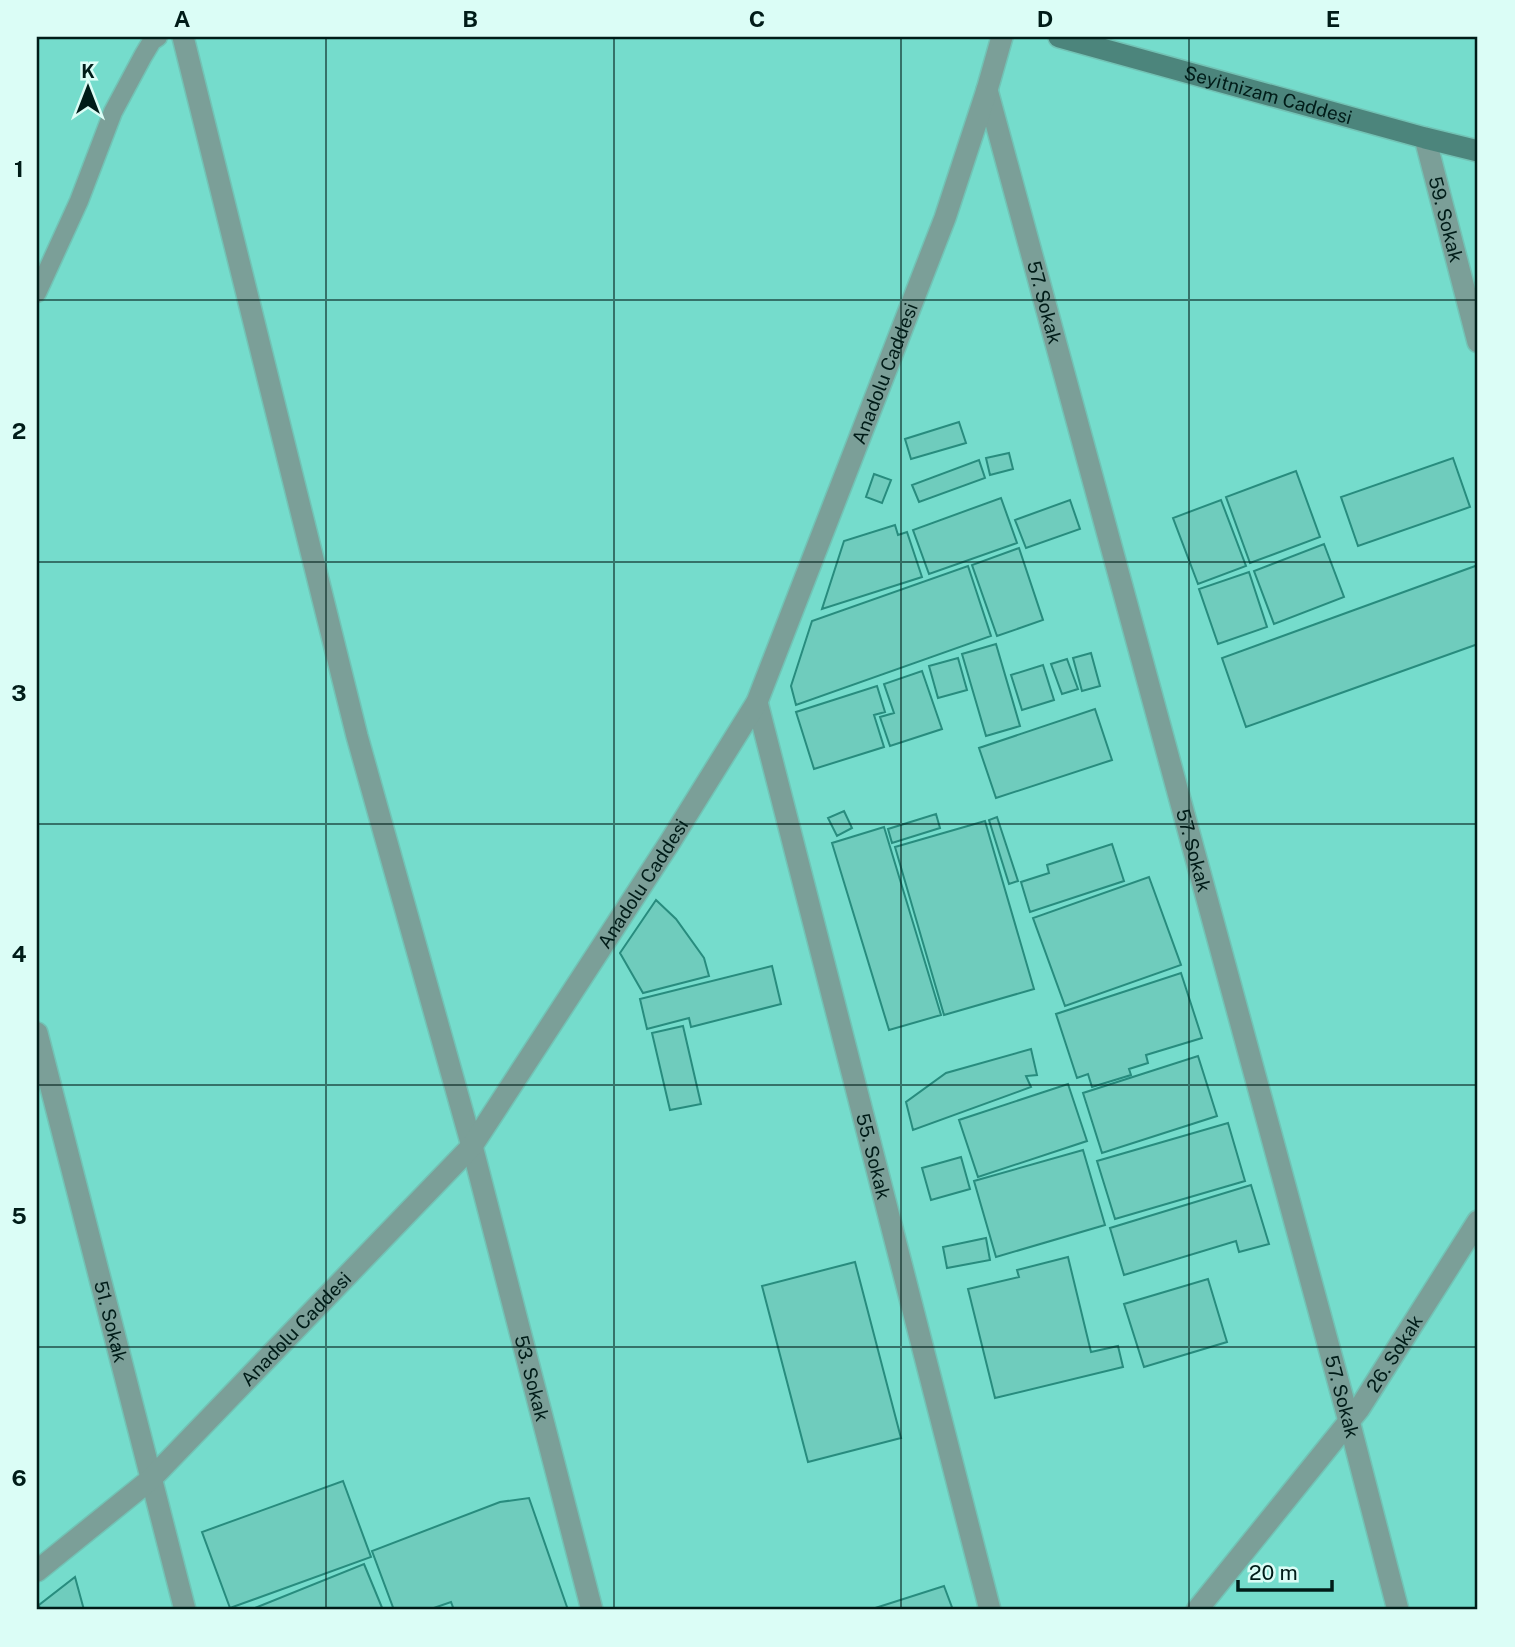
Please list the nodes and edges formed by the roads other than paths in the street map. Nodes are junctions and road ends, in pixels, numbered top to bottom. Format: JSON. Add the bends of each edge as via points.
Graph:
{"nodes":[{"id":1,"x":158,"y":37,"type":"edge"},
{"id":2,"x":183,"y":37,"type":"edge"},
{"id":3,"x":1002,"y":37,"type":"edge"},
{"id":4,"x":1059,"y":37,"type":"edge"},
{"id":5,"x":987,"y":90,"type":"junction"},
{"id":6,"x":1425,"y":138,"type":"junction"},
{"id":7,"x":1478,"y":151,"type":"edge"},
{"id":8,"x":37,"y":293,"type":"edge"},
{"id":9,"x":1478,"y":342,"type":"edge"},
{"id":10,"x":757,"y":702,"type":"junction"},
{"id":11,"x":37,"y":1033,"type":"edge"},
{"id":12,"x":471,"y":1146,"type":"junction"},
{"id":13,"x":1478,"y":1221,"type":"edge"},
{"id":14,"x":1349,"y":1420,"type":"junction"},
{"id":15,"x":151,"y":1479,"type":"junction"},
{"id":16,"x":37,"y":1571,"type":"edge"},
{"id":17,"x":184,"y":1610,"type":"edge"},
{"id":18,"x":592,"y":1610,"type":"edge"},
{"id":19,"x":990,"y":1610,"type":"edge"},
{"id":20,"x":1197,"y":1610,"type":"edge"},
{"id":21,"x":1398,"y":1610,"type":"edge"}],
"edges":[{"from":1,"to":8,"type":"lane","via":[[113,112]]},
{"from":2,"to":12,"type":"street","name":"53. Sokak","via":[[357,736]]},
{"from":3,"to":5,"type":"street","name":"Anadolu Caddesi"},
{"from":4,"to":6,"type":"street","name":"Seyitnizam Caddesi"},
{"from":5,"to":10,"type":"street","name":"Anadolu Caddesi","via":[[945,218]]},
{"from":5,"to":14,"type":"street","name":"57. Sokak"},
{"from":6,"to":7,"type":"street","name":"Seyitnizam Caddesi"},
{"from":6,"to":9,"type":"street","name":"59. Sokak"},
{"from":10,"to":12,"type":"street","name":"Anadolu Caddesi"},
{"from":10,"to":19,"type":"street","name":"55. Sokak"},
{"from":11,"to":15,"type":"street","name":"51. Sokak"},
{"from":12,"to":15,"type":"street","name":"Anadolu Caddesi"},
{"from":12,"to":18,"type":"street","name":"53. Sokak"},
{"from":13,"to":14,"type":"street","name":"26. Sokak"},
{"from":14,"to":20,"type":"street","name":"26. Sokak"},
{"from":14,"to":21,"type":"street","name":"57. Sokak"},
{"from":15,"to":16,"type":"street","name":"Anadolu Caddesi"},
{"from":15,"to":17,"type":"street","name":"51. Sokak"}]}
